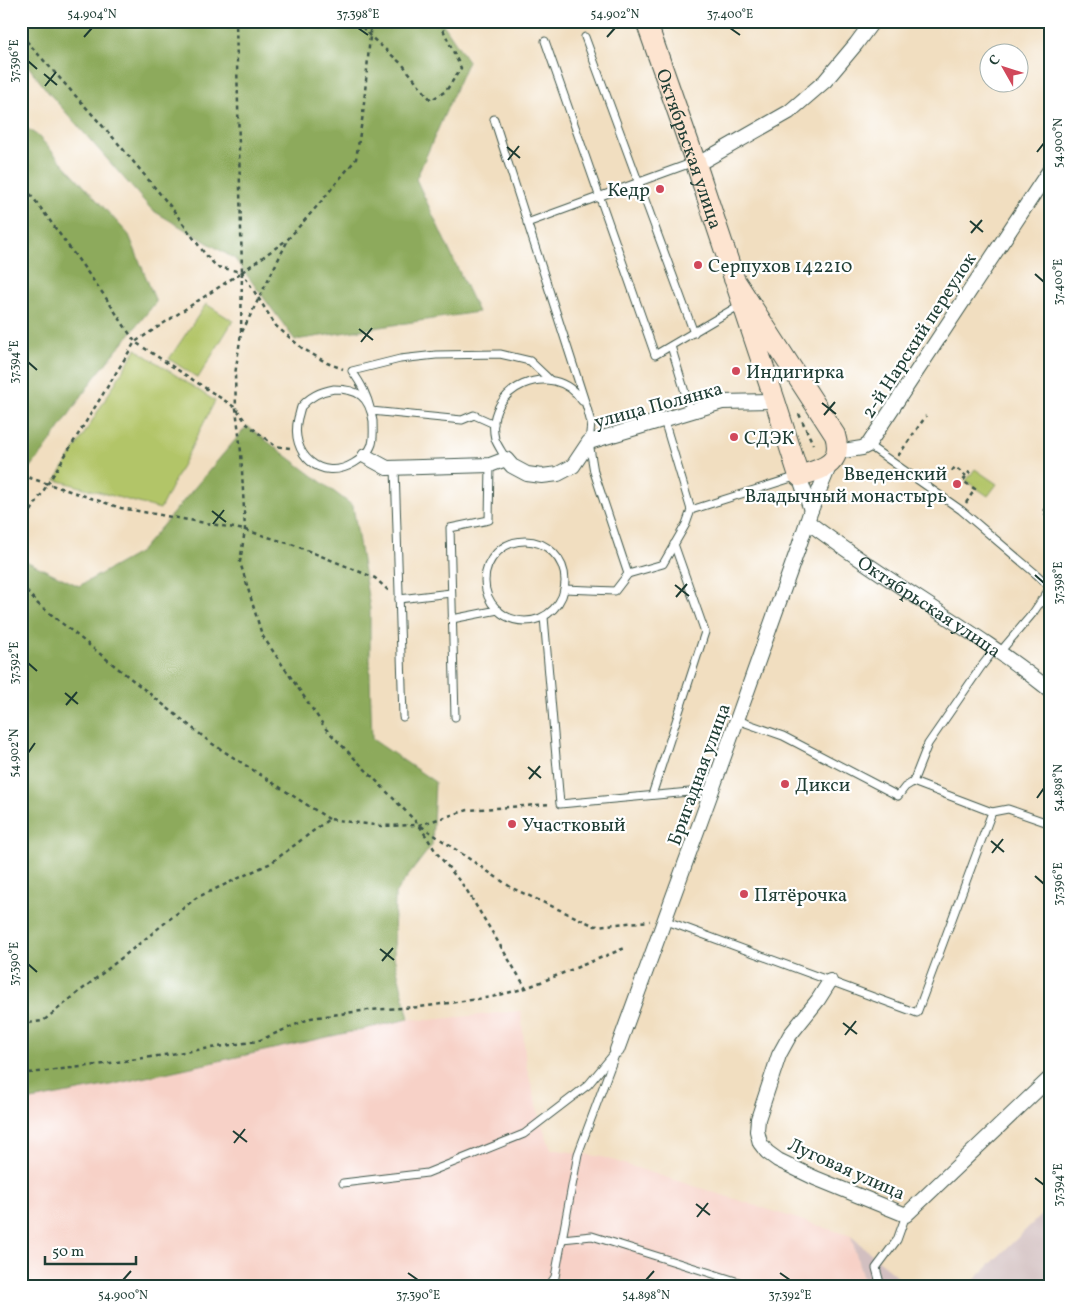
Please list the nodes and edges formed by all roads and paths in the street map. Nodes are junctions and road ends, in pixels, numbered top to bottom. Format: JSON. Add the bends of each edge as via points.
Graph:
{"nodes":[{"id":1,"x":236,"y":21,"type":"edge"},
{"id":2,"x":357,"y":21,"type":"edge"},
{"id":3,"x":370,"y":21,"type":"edge"},
{"id":4,"x":439,"y":21,"type":"edge"},
{"id":5,"x":873,"y":21,"type":"edge"},
{"id":6,"x":649,"y":22,"type":"edge"},
{"id":7,"x":21,"y":35,"type":"edge"},
{"id":8,"x":370,"y":36,"type":"junction"},
{"id":9,"x":585,"y":37,"type":"dead end"},
{"id":10,"x":545,"y":41,"type":"dead end"},
{"id":11,"x":494,"y":119,"type":"dead end"},
{"id":12,"x":696,"y":163,"type":"junction"},
{"id":13,"x":1051,"y":168,"type":"edge"},
{"id":14,"x":21,"y":181,"type":"edge"},
{"id":15,"x":638,"y":182,"type":"junction"},
{"id":16,"x":599,"y":196,"type":"junction"},
{"id":17,"x":527,"y":223,"type":"junction"},
{"id":18,"x":288,"y":239,"type":"junction"},
{"id":19,"x":242,"y":272,"type":"junction"},
{"id":20,"x":734,"y":279,"type":"junction"},
{"id":21,"x":259,"y":299,"type":"junction"},
{"id":22,"x":743,"y":304,"type":"junction"},
{"id":23,"x":241,"y":333,"type":"junction"},
{"id":24,"x":694,"y":333,"type":"junction"},
{"id":25,"x":135,"y":342,"type":"junction"},
{"id":26,"x":671,"y":346,"type":"junction"},
{"id":27,"x":352,"y":371,"type":"junction"},
{"id":28,"x":550,"y":380,"type":"junction"},
{"id":29,"x":775,"y":401,"type":"junction"},
{"id":30,"x":236,"y":408,"type":"junction"},
{"id":31,"x":587,"y":408,"type":"junction"},
{"id":32,"x":371,"y":412,"type":"junction"},
{"id":33,"x":691,"y":412,"type":"junction"},
{"id":34,"x":799,"y":414,"type":"dead end"},
{"id":35,"x":926,"y":416,"type":"dead end"},
{"id":36,"x":664,"y":420,"type":"junction"},
{"id":37,"x":494,"y":424,"type":"junction"},
{"id":38,"x":589,"y":442,"type":"junction"},
{"id":39,"x":813,"y":444,"type":"dead end"},
{"id":40,"x":868,"y":445,"type":"junction"},
{"id":41,"x":301,"y":449,"type":"junction"},
{"id":42,"x":365,"y":456,"type":"junction"},
{"id":43,"x":834,"y":457,"type":"junction"},
{"id":44,"x":506,"y":459,"type":"junction"},
{"id":45,"x":893,"y":463,"type":"junction"},
{"id":46,"x":490,"y":465,"type":"junction"},
{"id":47,"x":395,"y":468,"type":"junction"},
{"id":48,"x":970,"y":470,"type":"dead end"},
{"id":49,"x":952,"y":471,"type":"dead end"},
{"id":50,"x":21,"y":475,"type":"edge"},
{"id":51,"x":799,"y":476,"type":"junction"},
{"id":52,"x":966,"y":476,"type":"junction"},
{"id":53,"x":47,"y":484,"type":"junction"},
{"id":54,"x":1051,"y":501,"type":"edge"},
{"id":55,"x":691,"y":510,"type":"junction"},
{"id":56,"x":961,"y":510,"type":"junction"},
{"id":57,"x":809,"y":516,"type":"junction"},
{"id":58,"x":1051,"y":518,"type":"edge"},
{"id":59,"x":245,"y":530,"type":"junction"},
{"id":60,"x":21,"y":533,"type":"edge"},
{"id":61,"x":674,"y":544,"type":"junction"},
{"id":62,"x":628,"y":574,"type":"junction"},
{"id":63,"x":21,"y":586,"type":"edge"},
{"id":64,"x":1050,"y":588,"type":"edge"},
{"id":65,"x":564,"y":589,"type":"junction"},
{"id":66,"x":451,"y":593,"type":"junction"},
{"id":67,"x":399,"y":599,"type":"junction"},
{"id":68,"x":1041,"y":600,"type":"junction"},
{"id":69,"x":1051,"y":609,"type":"edge"},
{"id":70,"x":498,"y":610,"type":"junction"},
{"id":71,"x":544,"y":617,"type":"junction"},
{"id":72,"x":452,"y":618,"type":"junction"},
{"id":73,"x":998,"y":650,"type":"junction"},
{"id":74,"x":1051,"y":691,"type":"edge"},
{"id":75,"x":402,"y":717,"type":"dead end"},
{"id":76,"x":455,"y":717,"type":"dead end"},
{"id":77,"x":737,"y":720,"type":"junction"},
{"id":78,"x":913,"y":782,"type":"junction"},
{"id":79,"x":712,"y":790,"type":"junction"},
{"id":80,"x":652,"y":795,"type":"junction"},
{"id":81,"x":560,"y":804,"type":"junction"},
{"id":82,"x":992,"y":812,"type":"junction"},
{"id":83,"x":329,"y":819,"type":"junction"},
{"id":84,"x":1051,"y":824,"type":"edge"},
{"id":85,"x":419,"y":825,"type":"junction"},
{"id":86,"x":664,"y":920,"type":"junction"},
{"id":87,"x":625,"y":948,"type":"dead end"},
{"id":88,"x":830,"y":981,"type":"junction"},
{"id":89,"x":526,"y":988,"type":"junction"},
{"id":90,"x":21,"y":1024,"type":"edge"},
{"id":91,"x":617,"y":1050,"type":"junction"},
{"id":92,"x":21,"y":1074,"type":"edge"},
{"id":93,"x":1051,"y":1077,"type":"edge"},
{"id":94,"x":343,"y":1183,"type":"dead end"},
{"id":95,"x":906,"y":1214,"type":"junction"},
{"id":96,"x":562,"y":1239,"type":"junction"},
{"id":97,"x":548,"y":1287,"type":"edge"},
{"id":98,"x":755,"y":1287,"type":"edge"},
{"id":99,"x":881,"y":1287,"type":"edge"}],
"edges":[{"from":1,"to":19,"type":"path"},
{"from":2,"to":8,"type":"path"},
{"from":3,"to":8,"type":"path"},
{"from":4,"to":8,"type":"path","via":[[461,68],[446,91],[431,100],[403,65]]},
{"from":5,"to":12,"type":"street","via":[[825,81],[789,112]]},
{"from":6,"to":12,"type":"street","name":"Октябрьская улица"},
{"from":7,"to":19,"type":"path","via":[[116,142],[217,267]]},
{"from":8,"to":18,"type":"path","via":[[356,160]]},
{"from":9,"to":15,"type":"lane"},
{"from":10,"to":16,"type":"lane"},
{"from":11,"to":17,"type":"lane"},
{"from":12,"to":15,"type":"lane"},
{"from":12,"to":20,"type":"street","name":"Октябрьская улица"},
{"from":13,"to":40,"type":"street","name":"2-й Нарский переулок"},
{"from":14,"to":25,"type":"path"},
{"from":15,"to":16,"type":"lane"},
{"from":15,"to":24,"type":"lane"},
{"from":16,"to":17,"type":"lane"},
{"from":16,"to":26,"type":"lane","via":[[655,356]]},
{"from":17,"to":31,"type":"lane"},
{"from":18,"to":19,"type":"path"},
{"from":18,"to":21,"type":"path"},
{"from":19,"to":21,"type":"path"},
{"from":19,"to":23,"type":"path"},
{"from":19,"to":25,"type":"path"},
{"from":20,"to":22,"type":"street","name":"Октябрьская улица"},
{"from":20,"to":43,"type":"street","via":[[835,435]]},
{"from":21,"to":23,"type":"path"},
{"from":21,"to":27,"type":"path","via":[[276,326],[302,348],[327,363]]},
{"from":22,"to":24,"type":"lane"},
{"from":22,"to":29,"type":"street","name":"Октябрьская улица"},
{"from":23,"to":30,"type":"path","via":[[235,375]]},
{"from":24,"to":26,"type":"lane"},
{"from":25,"to":30,"type":"path"},
{"from":25,"to":53,"type":"path"},
{"from":26,"to":33,"type":"lane"},
{"from":27,"to":28,"type":"lane","via":[[400,359],[500,354],[530,361]]},
{"from":27,"to":32,"type":"lane","via":[[363,386]]},
{"from":28,"to":31,"type":"lane","via":[[566,385]]},
{"from":28,"to":37,"type":"lane","via":[[534,380],[519,385],[498,408]]},
{"from":29,"to":33,"type":"street","name":"улица Полянка","via":[[722,402]]},
{"from":29,"to":51,"type":"street","name":"Октябрьская улица"},
{"from":30,"to":41,"type":"path","via":[[247,424],[275,446]]},
{"from":30,"to":59,"type":"path"},
{"from":31,"to":38,"type":"lane","via":[[591,423]]},
{"from":32,"to":37,"type":"lane","via":[[462,420],[474,415]]},
{"from":32,"to":41,"type":"lane","via":[[361,395],[347,389],[324,391],[312,397],[301,408],[296,425]]},
{"from":32,"to":42,"type":"lane","via":[[372,444]]},
{"from":33,"to":36,"type":"street","name":"улица Полянка"},
{"from":34,"to":39,"type":"path"},
{"from":35,"to":45,"type":"path"},
{"from":36,"to":38,"type":"street","name":"улица Полянка"},
{"from":36,"to":55,"type":"lane"},
{"from":37,"to":44,"type":"lane","via":[[495,440]]},
{"from":38,"to":44,"type":"street","name":"улица Полянка","via":[[572,466],[558,474],[526,474]]},
{"from":38,"to":62,"type":"lane","via":[[594,472]]},
{"from":40,"to":43,"type":"street","name":"2-й Нарский переулок"},
{"from":40,"to":45,"type":"lane"},
{"from":41,"to":42,"type":"lane","via":[[304,456],[318,467],[335,470]]},
{"from":42,"to":47,"type":"street","via":[[387,468]]},
{"from":43,"to":51,"type":"street","via":[[828,465]]},
{"from":43,"to":57,"type":"street","name":"Бригадная улица"},
{"from":44,"to":46,"type":"street"},
{"from":45,"to":56,"type":"lane"},
{"from":46,"to":47,"type":"street"},
{"from":46,"to":66,"type":"lane","via":[[489,520],[450,528]]},
{"from":47,"to":67,"type":"lane"},
{"from":48,"to":52,"type":"path"},
{"from":49,"to":52,"type":"path","via":[[955,467]]},
{"from":50,"to":53,"type":"path"},
{"from":51,"to":55,"type":"lane"},
{"from":51,"to":57,"type":"street"},
{"from":52,"to":56,"type":"path","via":[[963,481],[975,489]]},
{"from":53,"to":59,"type":"path","via":[[121,508]]},
{"from":53,"to":60,"type":"path"},
{"from":54,"to":58,"type":"path","via":[[1043,513]]},
{"from":55,"to":61,"type":"lane"},
{"from":56,"to":64,"type":"lane"},
{"from":57,"to":73,"type":"street","name":"Октябрьская улица","via":[[833,542]]},
{"from":57,"to":77,"type":"street","name":"Бригадная улица"},
{"from":59,"to":67,"type":"path","via":[[294,545],[375,578]]},
{"from":59,"to":85,"type":"path","via":[[240,562],[262,635],[326,729]]},
{"from":61,"to":62,"type":"lane","via":[[663,564]]},
{"from":61,"to":80,"type":"lane","via":[[705,632]]},
{"from":62,"to":65,"type":"lane","via":[[615,591]]},
{"from":63,"to":83,"type":"path","via":[[38,604],[210,743]]},
{"from":64,"to":68,"type":"lane"},
{"from":65,"to":70,"type":"lane","via":[[564,571],[551,550],[527,540],[514,542],[502,547],[487,568],[487,595]]},
{"from":65,"to":71,"type":"lane","via":[[555,609]]},
{"from":66,"to":67,"type":"lane"},
{"from":66,"to":72,"type":"lane"},
{"from":67,"to":75,"type":"lane"},
{"from":68,"to":69,"type":"lane"},
{"from":68,"to":73,"type":"lane"},
{"from":70,"to":71,"type":"lane","via":[[517,621]]},
{"from":70,"to":72,"type":"lane"},
{"from":71,"to":81,"type":"lane"},
{"from":72,"to":76,"type":"lane"},
{"from":73,"to":74,"type":"street","name":"Октябрьская улица"},
{"from":73,"to":78,"type":"lane","via":[[981,667],[928,744]]},
{"from":77,"to":78,"type":"lane","via":[[783,736],[898,796]]},
{"from":77,"to":79,"type":"street","name":"Бригадная улица"},
{"from":78,"to":82,"type":"lane"},
{"from":79,"to":80,"type":"lane"},
{"from":79,"to":86,"type":"street","name":"Бригадная улица"},
{"from":80,"to":81,"type":"lane"},
{"from":81,"to":85,"type":"path","via":[[468,810]]},
{"from":82,"to":84,"type":"lane","via":[[1008,809]]},
{"from":82,"to":88,"type":"lane","via":[[917,1013]]},
{"from":83,"to":85,"type":"path","via":[[381,826]]},
{"from":83,"to":90,"type":"path","via":[[271,863],[196,898],[43,1021]]},
{"from":85,"to":86,"type":"path","via":[[512,888],[595,926]]},
{"from":85,"to":89,"type":"path","via":[[466,889]]},
{"from":86,"to":88,"type":"lane"},
{"from":86,"to":91,"type":"street","name":"Бригадная улица"},
{"from":87,"to":89,"type":"path"},
{"from":88,"to":95,"type":"street","name":"Луговая улица","via":[[779,1055],[756,1131],[760,1143],[778,1160]]},
{"from":89,"to":92,"type":"path","via":[[492,997],[311,1018],[258,1041]]},
{"from":91,"to":94,"type":"lane","via":[[588,1085],[524,1134],[427,1173]]},
{"from":91,"to":96,"type":"lane","via":[[578,1154]]},
{"from":93,"to":95,"type":"street","name":"Луговая улица"},
{"from":95,"to":99,"type":"lane","via":[[897,1240],[876,1268]]},
{"from":96,"to":97,"type":"lane","via":[[555,1277]]},
{"from":96,"to":98,"type":"lane","via":[[592,1236]]}]}
